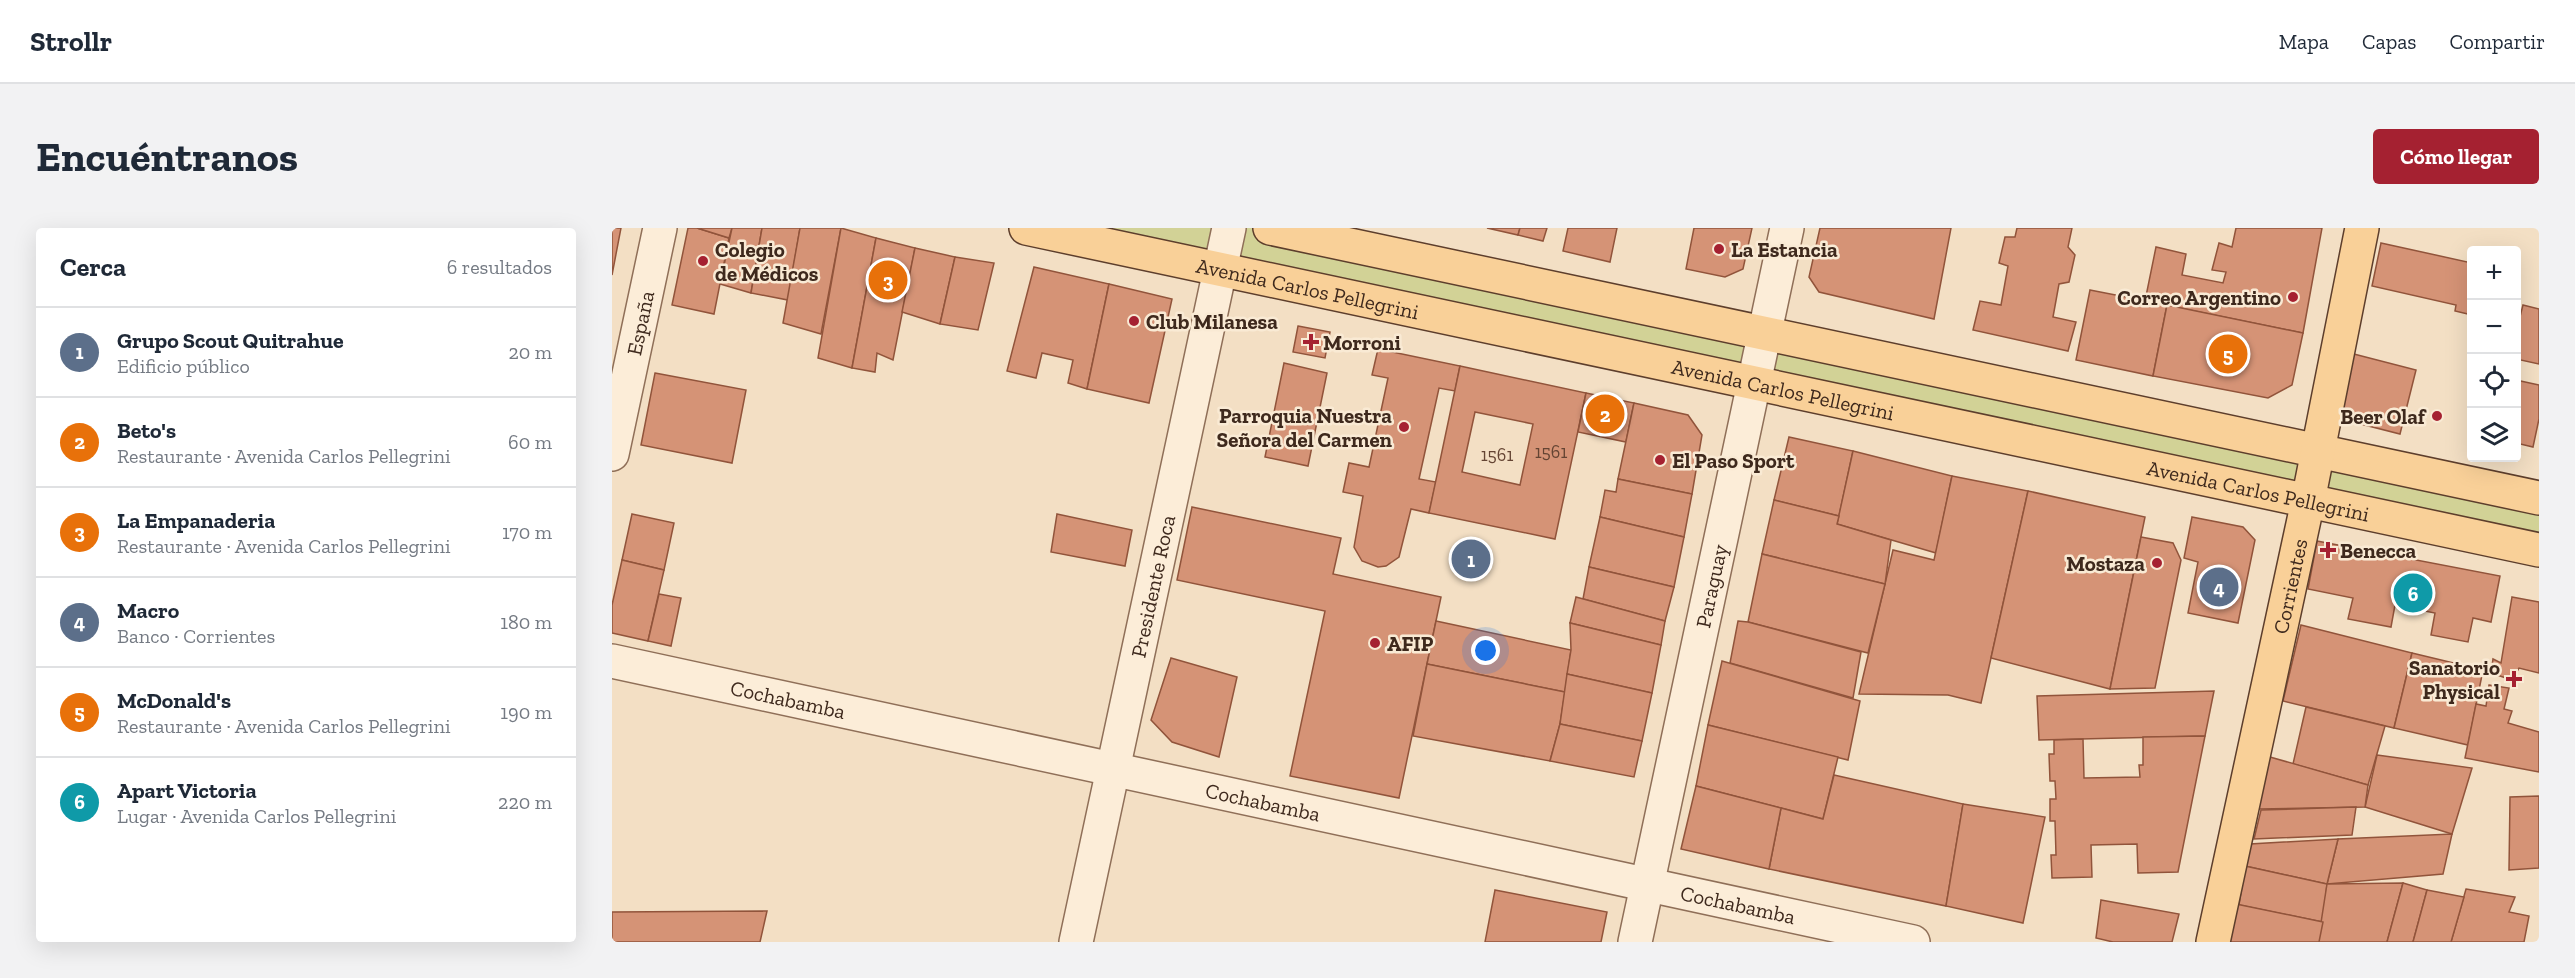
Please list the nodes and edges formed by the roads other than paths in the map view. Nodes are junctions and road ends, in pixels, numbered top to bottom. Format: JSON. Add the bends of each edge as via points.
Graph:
{"nodes":[{"id":1,"x":660,"y":228,"type":"edge"},
{"id":2,"x":1026,"y":228,"type":"edge"},
{"id":3,"x":1229,"y":228,"type":"edge"},
{"id":4,"x":1270,"y":228,"type":"edge"},
{"id":5,"x":1787,"y":228,"type":"edge"},
{"id":6,"x":2362,"y":228,"type":"edge"},
{"id":7,"x":1220,"y":269,"type":"junction"},
{"id":8,"x":1765,"y":333,"type":"junction"},
{"id":9,"x":1754,"y":382,"type":"junction"},
{"id":10,"x":2318,"y":451,"type":"junction"},
{"id":11,"x":612,"y":454,"type":"edge"},
{"id":12,"x":2539,"y":498,"type":"edge"},
{"id":13,"x":2308,"y":501,"type":"junction"},
{"id":14,"x":2539,"y":550,"type":"edge"},
{"id":15,"x":612,"y":661,"type":"edge"},
{"id":16,"x":1113,"y":769,"type":"junction"},
{"id":17,"x":1648,"y":884,"type":"junction"},
{"id":18,"x":1076,"y":942,"type":"edge"},
{"id":19,"x":1635,"y":942,"type":"edge"},
{"id":20,"x":1913,"y":942,"type":"edge"},
{"id":21,"x":2213,"y":942,"type":"edge"}],
"edges":[{"from":1,"to":11,"type":"street","name":"España"},
{"from":2,"to":7,"type":"main road","name":"Avenida Carlos Pellegrini"},
{"from":3,"to":7,"type":"street","name":"Presidente Roca"},
{"from":4,"to":8,"type":"main road"},
{"from":5,"to":8,"type":"street","name":"Paraguay"},
{"from":6,"to":10,"type":"main road","name":"Corrientes"},
{"from":7,"to":9,"type":"main road","name":"Avenida Carlos Pellegrini"},
{"from":7,"to":16,"type":"street","name":"Presidente Roca"},
{"from":8,"to":9,"type":"street","name":"Paraguay"},
{"from":8,"to":10,"type":"main road"},
{"from":9,"to":13,"type":"main road","name":"Avenida Carlos Pellegrini"},
{"from":9,"to":17,"type":"street","name":"Paraguay"},
{"from":10,"to":12,"type":"main road"},
{"from":10,"to":13,"type":"main road","name":"Corrientes"},
{"from":13,"to":14,"type":"main road","name":"Avenida Carlos Pellegrini"},
{"from":13,"to":21,"type":"main road","name":"Corrientes"},
{"from":15,"to":16,"type":"street","name":"Cochabamba"},
{"from":16,"to":17,"type":"street","name":"Cochabamba"},
{"from":16,"to":18,"type":"street","name":"Presidente Roca"},
{"from":17,"to":19,"type":"street","name":"Paraguay"},
{"from":17,"to":20,"type":"street","name":"Cochabamba"}]}
